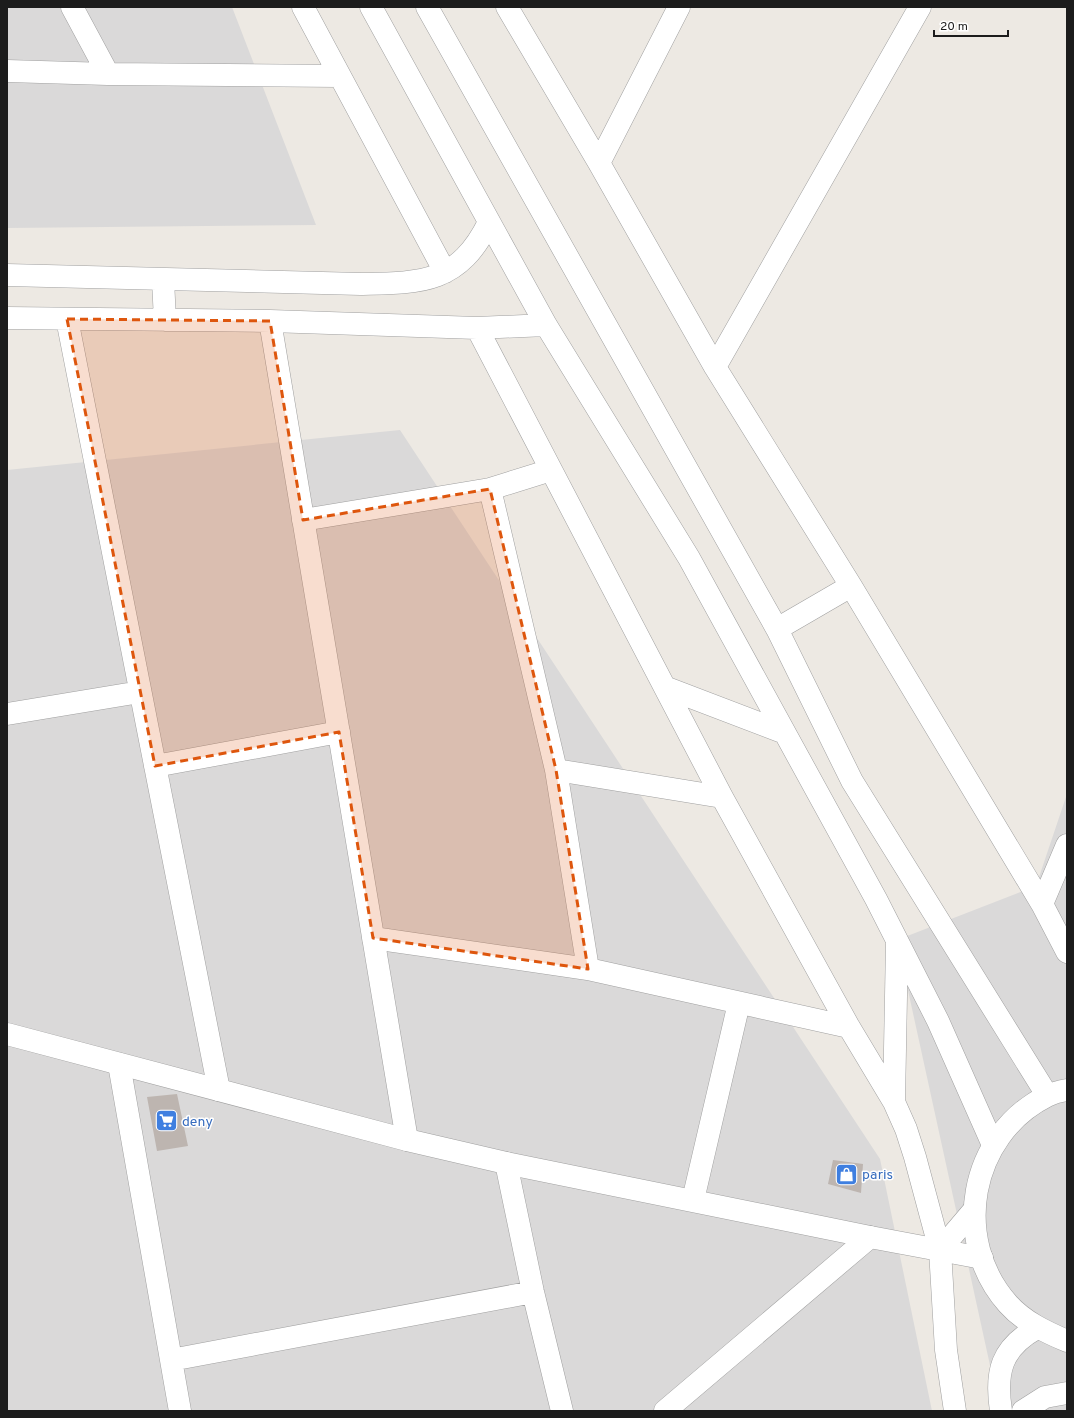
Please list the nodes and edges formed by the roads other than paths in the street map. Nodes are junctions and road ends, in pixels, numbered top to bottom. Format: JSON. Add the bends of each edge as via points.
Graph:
{"nodes":[{"id":1,"x":72,"y":7,"type":"edge"},
{"id":2,"x":303,"y":7,"type":"edge"},
{"id":3,"x":371,"y":7,"type":"edge"},
{"id":4,"x":427,"y":7,"type":"edge"},
{"id":5,"x":507,"y":7,"type":"edge"},
{"id":6,"x":679,"y":7,"type":"edge"},
{"id":7,"x":920,"y":7,"type":"edge"},
{"id":8,"x":7,"y":71,"type":"edge"},
{"id":9,"x":108,"y":74,"type":"junction"},
{"id":10,"x":339,"y":76,"type":"junction"},
{"id":11,"x":599,"y":163,"type":"junction"},
{"id":12,"x":489,"y":222,"type":"junction"},
{"id":13,"x":445,"y":272,"type":"junction"},
{"id":14,"x":7,"y":275,"type":"edge"},
{"id":15,"x":163,"y":280,"type":"junction"},
{"id":16,"x":7,"y":318,"type":"edge"},
{"id":17,"x":66,"y":319,"type":"junction"},
{"id":18,"x":165,"y":320,"type":"junction"},
{"id":19,"x":270,"y":320,"type":"junction"},
{"id":20,"x":546,"y":325,"type":"junction"},
{"id":21,"x":477,"y":328,"type":"junction"},
{"id":22,"x":715,"y":367,"type":"junction"},
{"id":23,"x":551,"y":470,"type":"junction"},
{"id":24,"x":490,"y":489,"type":"junction"},
{"id":25,"x":303,"y":520,"type":"junction"},
{"id":26,"x":851,"y":586,"type":"junction"},
{"id":27,"x":777,"y":629,"type":"junction"},
{"id":28,"x":667,"y":688,"type":"junction"},
{"id":29,"x":140,"y":692,"type":"junction"},
{"id":30,"x":7,"y":714,"type":"edge"},
{"id":31,"x":339,"y":732,"type":"junction"},
{"id":32,"x":785,"y":733,"type":"junction"},
{"id":33,"x":155,"y":766,"type":"junction"},
{"id":34,"x":556,"y":770,"type":"junction"},
{"id":35,"x":722,"y":796,"type":"junction"},
{"id":36,"x":1067,"y":845,"type":"edge"},
{"id":37,"x":1042,"y":904,"type":"junction"},
{"id":38,"x":374,"y":938,"type":"junction"},
{"id":39,"x":897,"y":940,"type":"junction"},
{"id":40,"x":1067,"y":952,"type":"edge"},
{"id":41,"x":588,"y":969,"type":"junction"},
{"id":42,"x":739,"y":1003,"type":"junction"},
{"id":43,"x":849,"y":1027,"type":"junction"},
{"id":44,"x":7,"y":1034,"type":"edge"},
{"id":45,"x":119,"y":1064,"type":"junction"},
{"id":46,"x":219,"y":1090,"type":"junction"},
{"id":47,"x":1057,"y":1093,"type":"edge"},
{"id":48,"x":894,"y":1102,"type":"junction"},
{"id":49,"x":407,"y":1140,"type":"junction"},
{"id":50,"x":993,"y":1145,"type":"junction"},
{"id":51,"x":506,"y":1163,"type":"junction"},
{"id":52,"x":693,"y":1200,"type":"junction"},
{"id":53,"x":974,"y":1210,"type":"junction"},
{"id":54,"x":870,"y":1237,"type":"junction"},
{"id":55,"x":940,"y":1250,"type":"junction"},
{"id":56,"x":982,"y":1258,"type":"junction"},
{"id":57,"x":533,"y":1292,"type":"junction"},
{"id":58,"x":1037,"y":1328,"type":"junction"},
{"id":59,"x":1067,"y":1341,"type":"edge"},
{"id":60,"x":171,"y":1360,"type":"junction"},
{"id":61,"x":1067,"y":1393,"type":"edge"},
{"id":62,"x":180,"y":1411,"type":"edge"},
{"id":63,"x":562,"y":1411,"type":"edge"},
{"id":64,"x":665,"y":1411,"type":"edge"},
{"id":65,"x":955,"y":1411,"type":"edge"},
{"id":66,"x":1001,"y":1411,"type":"edge"},
{"id":67,"x":1023,"y":1411,"type":"edge"}],
"edges":[{"from":1,"to":9,"type":"street"},
{"from":2,"to":10,"type":"street"},
{"from":3,"to":12,"type":"street"},
{"from":4,"to":27,"type":"street"},
{"from":5,"to":11,"type":"street"},
{"from":6,"to":11,"type":"street"},
{"from":7,"to":22,"type":"street"},
{"from":8,"to":9,"type":"street"},
{"from":9,"to":10,"type":"street"},
{"from":10,"to":13,"type":"street"},
{"from":11,"to":22,"type":"street"},
{"from":12,"to":13,"type":"street","via":[[469,255]]},
{"from":12,"to":20,"type":"street"},
{"from":13,"to":15,"type":"street","via":[[414,282],[390,284]]},
{"from":14,"to":15,"type":"street"},
{"from":15,"to":18,"type":"street"},
{"from":16,"to":17,"type":"street"},
{"from":17,"to":18,"type":"street"},
{"from":17,"to":29,"type":"street"},
{"from":18,"to":19,"type":"street"},
{"from":19,"to":21,"type":"street"},
{"from":19,"to":25,"type":"street"},
{"from":20,"to":21,"type":"street"},
{"from":20,"to":32,"type":"street","via":[[689,558]]},
{"from":21,"to":23,"type":"street"},
{"from":22,"to":26,"type":"street"},
{"from":23,"to":24,"type":"street"},
{"from":23,"to":28,"type":"street"},
{"from":24,"to":25,"type":"street"},
{"from":24,"to":34,"type":"street"},
{"from":25,"to":31,"type":"street"},
{"from":26,"to":27,"type":"street"},
{"from":26,"to":37,"type":"street"},
{"from":27,"to":47,"type":"street","via":[[852,781]]},
{"from":28,"to":32,"type":"street"},
{"from":28,"to":35,"type":"street"},
{"from":29,"to":30,"type":"street"},
{"from":29,"to":33,"type":"street"},
{"from":31,"to":33,"type":"street"},
{"from":31,"to":38,"type":"street"},
{"from":32,"to":39,"type":"street"},
{"from":33,"to":46,"type":"street"},
{"from":34,"to":35,"type":"street"},
{"from":34,"to":41,"type":"street"},
{"from":35,"to":43,"type":"street"},
{"from":36,"to":37,"type":"street"},
{"from":37,"to":40,"type":"street"},
{"from":38,"to":41,"type":"street"},
{"from":38,"to":49,"type":"street"},
{"from":39,"to":48,"type":"street"},
{"from":39,"to":50,"type":"street","via":[[938,1021]]},
{"from":41,"to":42,"type":"street"},
{"from":42,"to":43,"type":"street"},
{"from":42,"to":52,"type":"street"},
{"from":43,"to":48,"type":"street"},
{"from":44,"to":45,"type":"street"},
{"from":45,"to":46,"type":"street"},
{"from":45,"to":60,"type":"street"},
{"from":46,"to":49,"type":"street"},
{"from":47,"to":50,"type":"street","via":[[1017,1117]]},
{"from":48,"to":55,"type":"street","via":[[915,1157]]},
{"from":49,"to":51,"type":"street"},
{"from":50,"to":53,"type":"street","via":[[979,1176]]},
{"from":51,"to":52,"type":"street"},
{"from":51,"to":57,"type":"street"},
{"from":52,"to":54,"type":"street"},
{"from":53,"to":55,"type":"street"},
{"from":53,"to":56,"type":"street","via":[[977,1244]]},
{"from":54,"to":55,"type":"street"},
{"from":54,"to":64,"type":"street"},
{"from":55,"to":56,"type":"street"},
{"from":55,"to":65,"type":"street","via":[[946,1350]]},
{"from":56,"to":58,"type":"street","via":[[989,1276],[1008,1304]]},
{"from":57,"to":60,"type":"street"},
{"from":57,"to":63,"type":"street"},
{"from":58,"to":59,"type":"street"},
{"from":58,"to":66,"type":"street","via":[[1020,1339],[1006,1355],[998,1382]]},
{"from":60,"to":62,"type":"street"},
{"from":61,"to":67,"type":"street","via":[[1045,1397]]}]}
